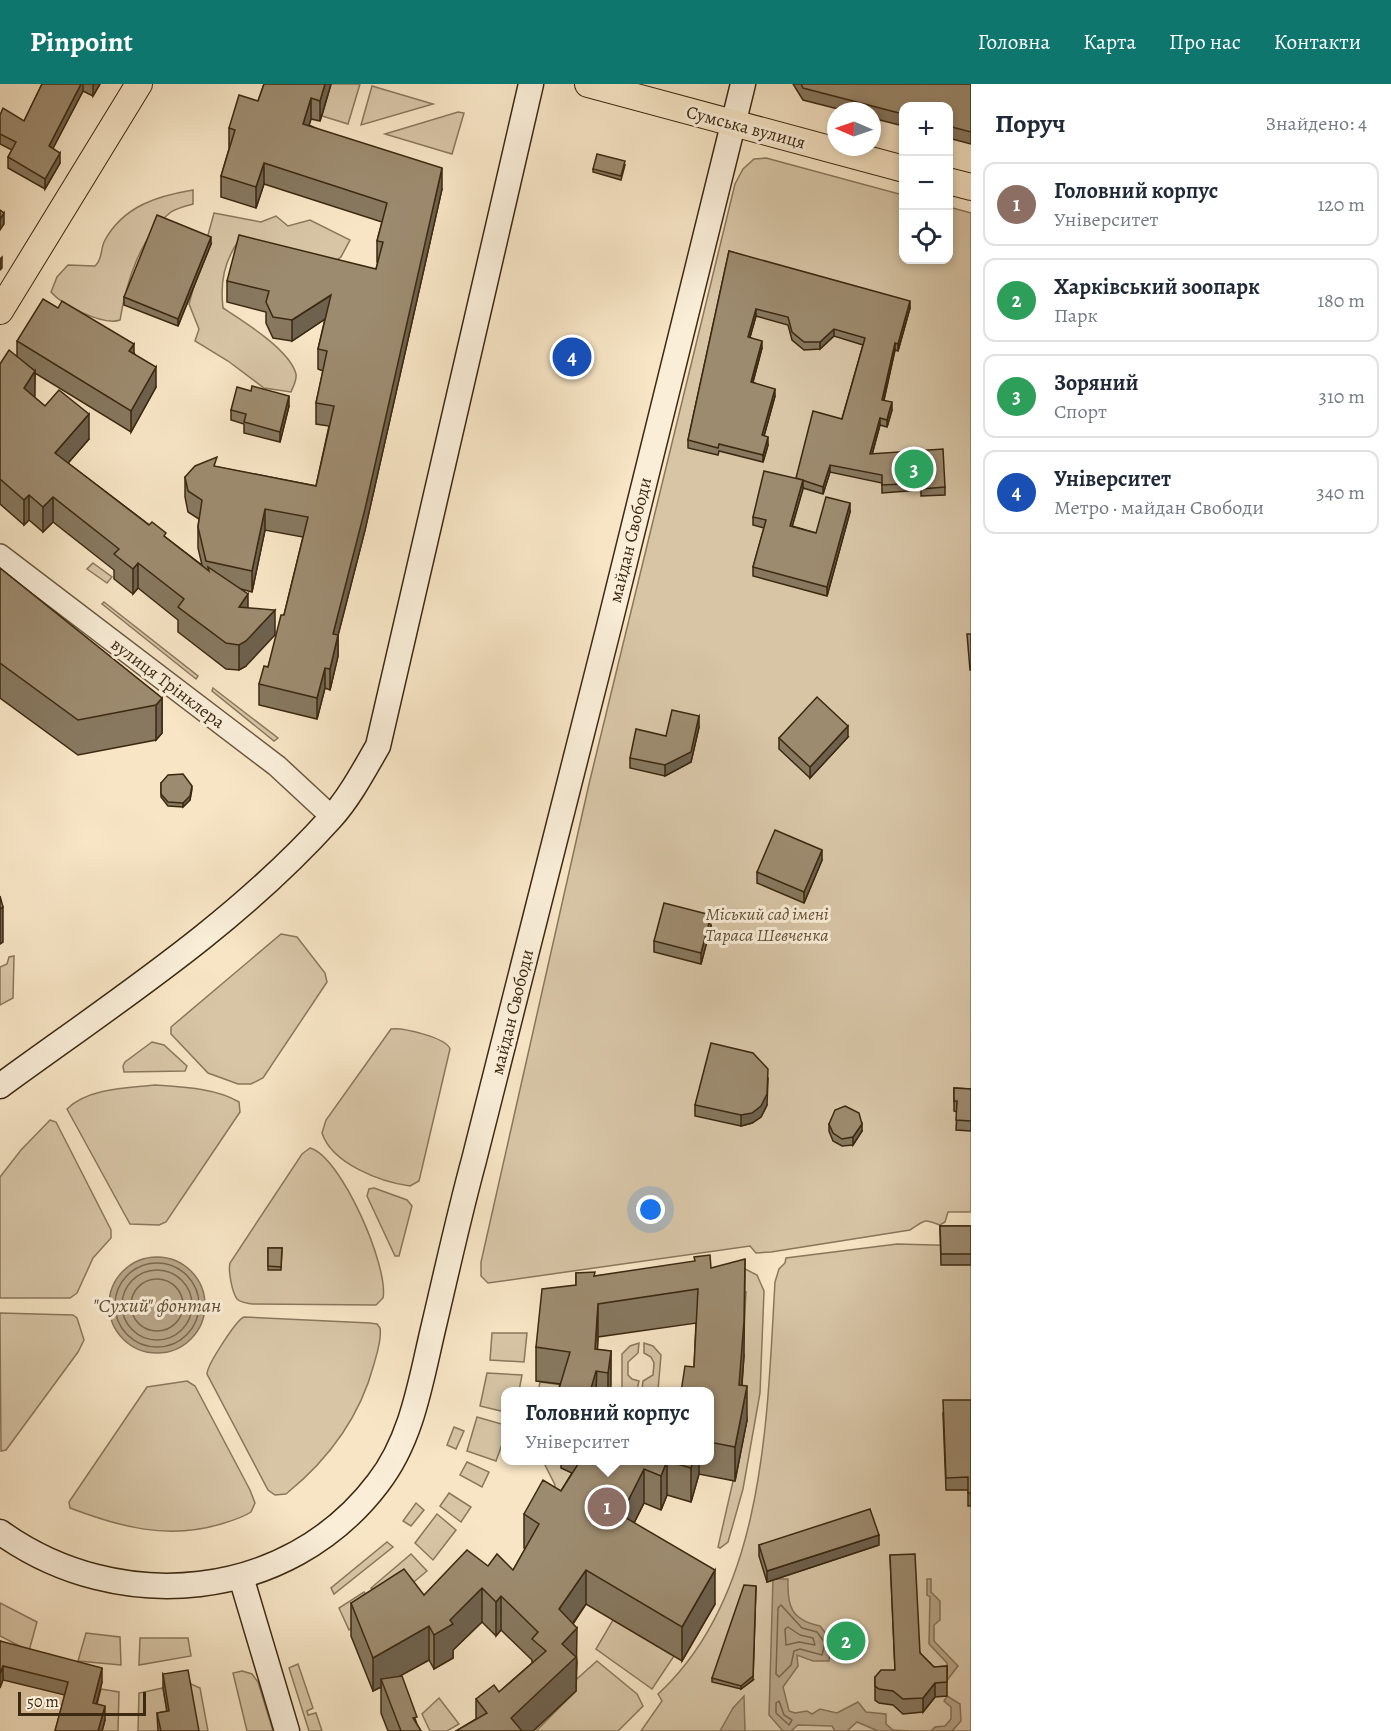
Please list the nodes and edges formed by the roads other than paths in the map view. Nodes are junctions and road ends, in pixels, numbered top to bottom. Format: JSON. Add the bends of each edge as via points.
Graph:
{"nodes":[{"id":1,"x":139,"y":84,"type":"edge"},
{"id":2,"x":531,"y":84,"type":"edge"},
{"id":3,"x":588,"y":84,"type":"edge"},
{"id":4,"x":743,"y":84,"type":"edge"},
{"id":5,"x":735,"y":124,"type":"junction"},
{"id":6,"x":899,"y":169,"type":"edge"},
{"id":7,"x":953,"y":182,"type":"edge"},
{"id":8,"x":971,"y":187,"type":"edge"},
{"id":9,"x":0,"y":311,"type":"edge"},
{"id":10,"x":0,"y":555,"type":"edge"},
{"id":11,"x":332,"y":817,"type":"junction"},
{"id":12,"x":0,"y":1086,"type":"edge"},
{"id":13,"x":0,"y":1532,"type":"edge"},
{"id":14,"x":241,"y":1577,"type":"junction"},
{"id":15,"x":288,"y":1731,"type":"edge"}],
"edges":[{"from":1,"to":9,"type":"main road"},
{"from":2,"to":11,"type":"main road","via":[[378,746]]},
{"from":3,"to":5,"type":"main road","name":"Сумська вулиця"},
{"from":4,"to":5,"type":"main road","name":"майдан Свободи"},
{"from":5,"to":6,"type":"main road","name":"Сумська вулиця"},
{"from":5,"to":14,"type":"main road","name":"майдан Свободи","via":[[465,1194],[414,1411],[396,1456],[354,1510],[293,1557]]},
{"from":7,"to":8,"type":"main road"},
{"from":10,"to":11,"type":"street","name":"вулиця Трінклера","via":[[277,766]]},
{"from":11,"to":12,"type":"main road","via":[[222,923],[185,953]]},
{"from":13,"to":14,"type":"main road","name":"майдан Свободи","via":[[43,1559],[86,1575],[133,1583],[185,1585]]},
{"from":14,"to":15,"type":"main road"}]}
